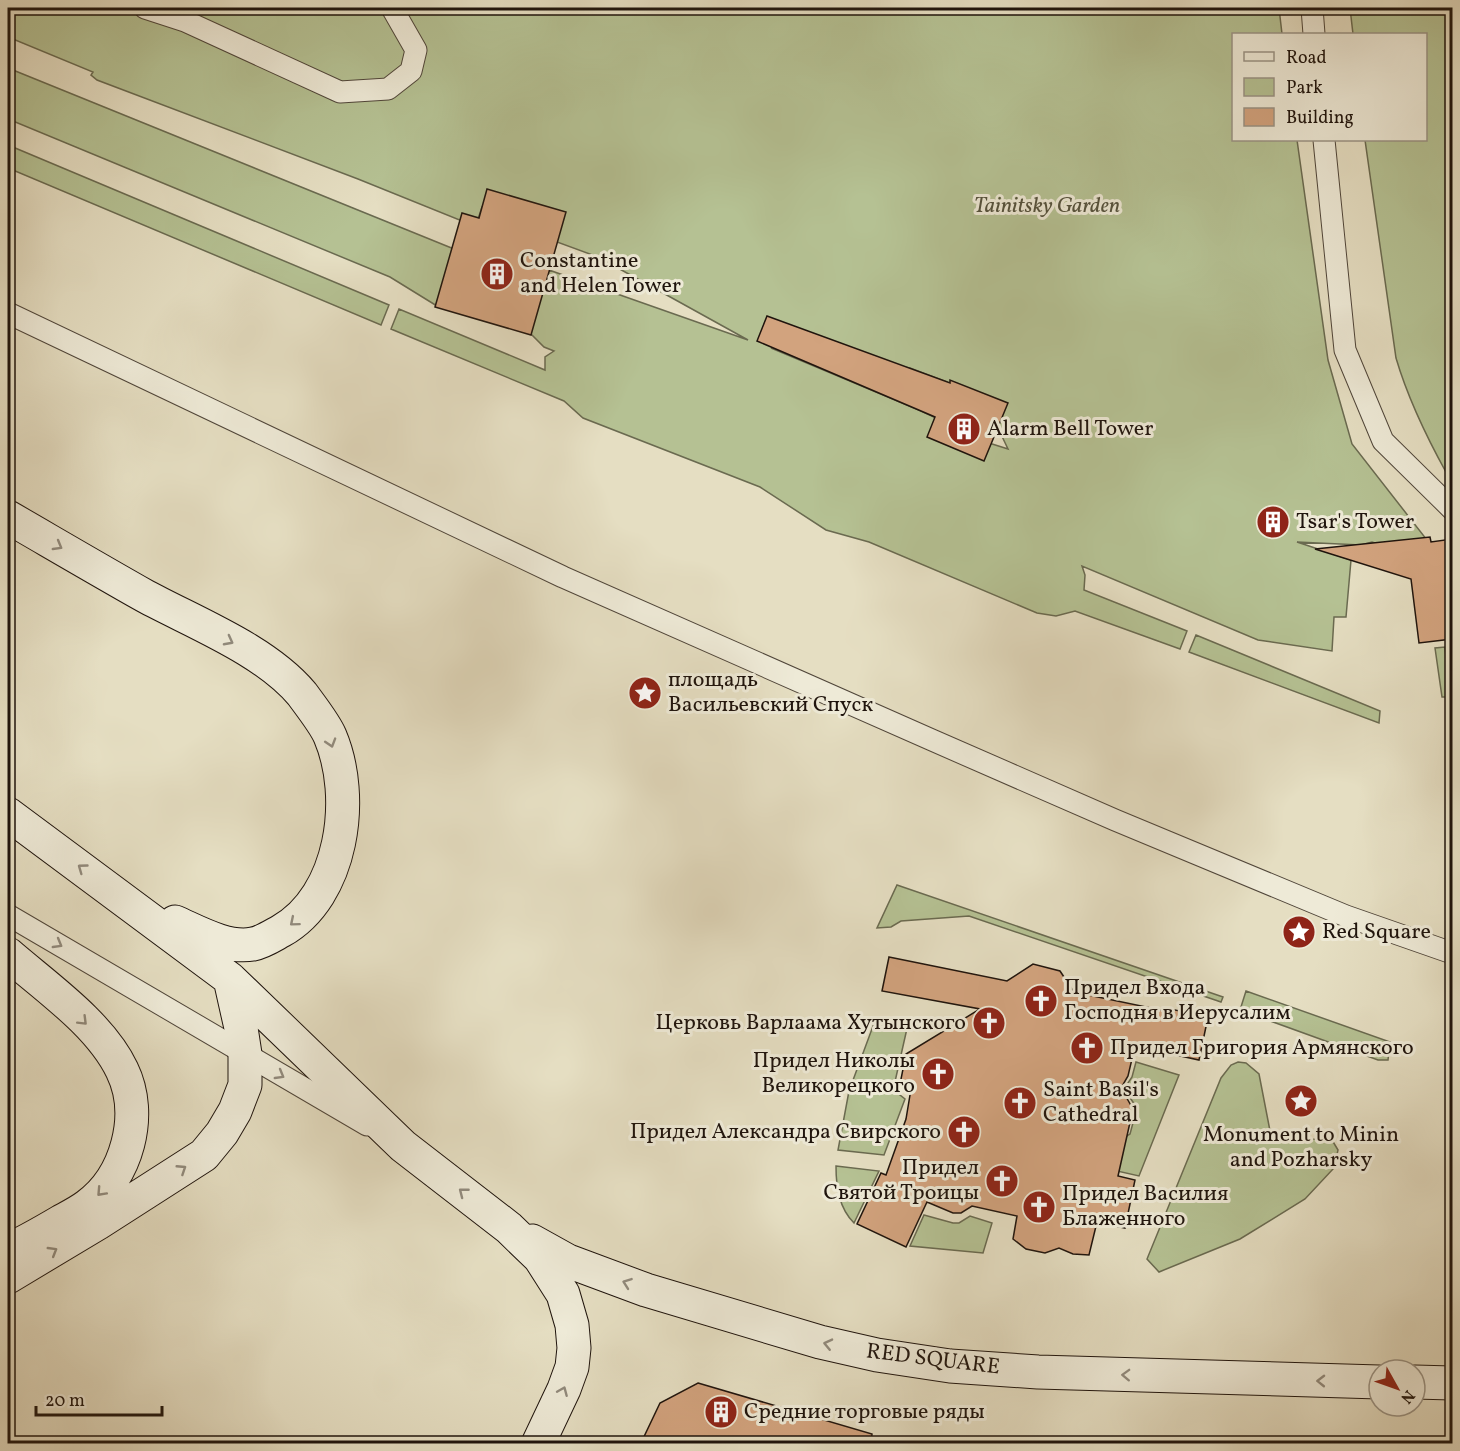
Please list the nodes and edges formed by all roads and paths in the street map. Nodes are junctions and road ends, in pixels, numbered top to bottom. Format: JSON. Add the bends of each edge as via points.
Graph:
{"nodes":[{"id":1,"x":145,"y":8,"type":"edge"},
{"id":2,"x":392,"y":8,"type":"edge"},
{"id":3,"x":1311,"y":8,"type":"edge"},
{"id":4,"x":1314,"y":33,"type":"edge"},
{"id":5,"x":1324,"y":141,"type":"edge"},
{"id":6,"x":8,"y":313,"type":"edge"},
{"id":7,"x":1452,"y":509,"type":"edge"},
{"id":8,"x":8,"y":517,"type":"edge"},
{"id":9,"x":8,"y":814,"type":"edge"},
{"id":10,"x":129,"y":903,"type":"junction"},
{"id":11,"x":8,"y":915,"type":"edge"},
{"id":12,"x":1452,"y":953,"type":"edge"},
{"id":13,"x":8,"y":954,"type":"edge"},
{"id":14,"x":230,"y":979,"type":"junction"},
{"id":15,"x":245,"y":1054,"type":"junction"},
{"id":16,"x":403,"y":1146,"type":"junction"},
{"id":17,"x":509,"y":1228,"type":"junction"},
{"id":18,"x":8,"y":1250,"type":"edge"},
{"id":19,"x":8,"y":1277,"type":"edge"},
{"id":20,"x":1367,"y":1382,"type":"edge"},
{"id":21,"x":1427,"y":1382,"type":"edge"},
{"id":22,"x":1452,"y":1383,"type":"edge"},
{"id":23,"x":538,"y":1443,"type":"edge"}],
"edges":[{"from":1,"to":2,"type":"lane","via":[[185,21],[339,92],[388,89],[411,71],[416,50]]},
{"from":3,"to":4,"type":"lane"},
{"from":5,"to":7,"type":"lane","via":[[1345,350],[1383,441]]},
{"from":6,"to":12,"type":"lane","via":[[563,577],[1114,820],[1335,911]]},
{"from":8,"to":10,"type":"street","one_way":true,"via":[[261,658],[301,694],[330,735],[342,782],[341,830],[334,867],[312,905],[292,925],[252,945],[234,945]]},
{"from":10,"to":9,"type":"street","one_way":true},
{"from":10,"to":14,"type":"street"},
{"from":11,"to":15,"type":"lane","one_way":true},
{"from":13,"to":18,"type":"street","one_way":true,"via":[[62,999],[108,1049],[128,1087],[131,1119],[130,1137],[121,1163],[106,1187],[88,1206]]},
{"from":14,"to":15,"type":"street"},
{"from":14,"to":16,"type":"street"},
{"from":15,"to":16,"type":"lane","one_way":true},
{"from":19,"to":15,"type":"street","one_way":true,"via":[[204,1155],[235,1111],[245,1085]]},
{"from":17,"to":16,"type":"street","one_way":true},
{"from":20,"to":17,"type":"street","name":"RED SQUARE","one_way":true,"via":[[1038,1372],[950,1366],[877,1355],[646,1290],[568,1261]]},
{"from":23,"to":17,"type":"street","one_way":true,"via":[[572,1367],[572,1325],[563,1294],[540,1258]]},
{"from":21,"to":22,"type":"street"}]}
